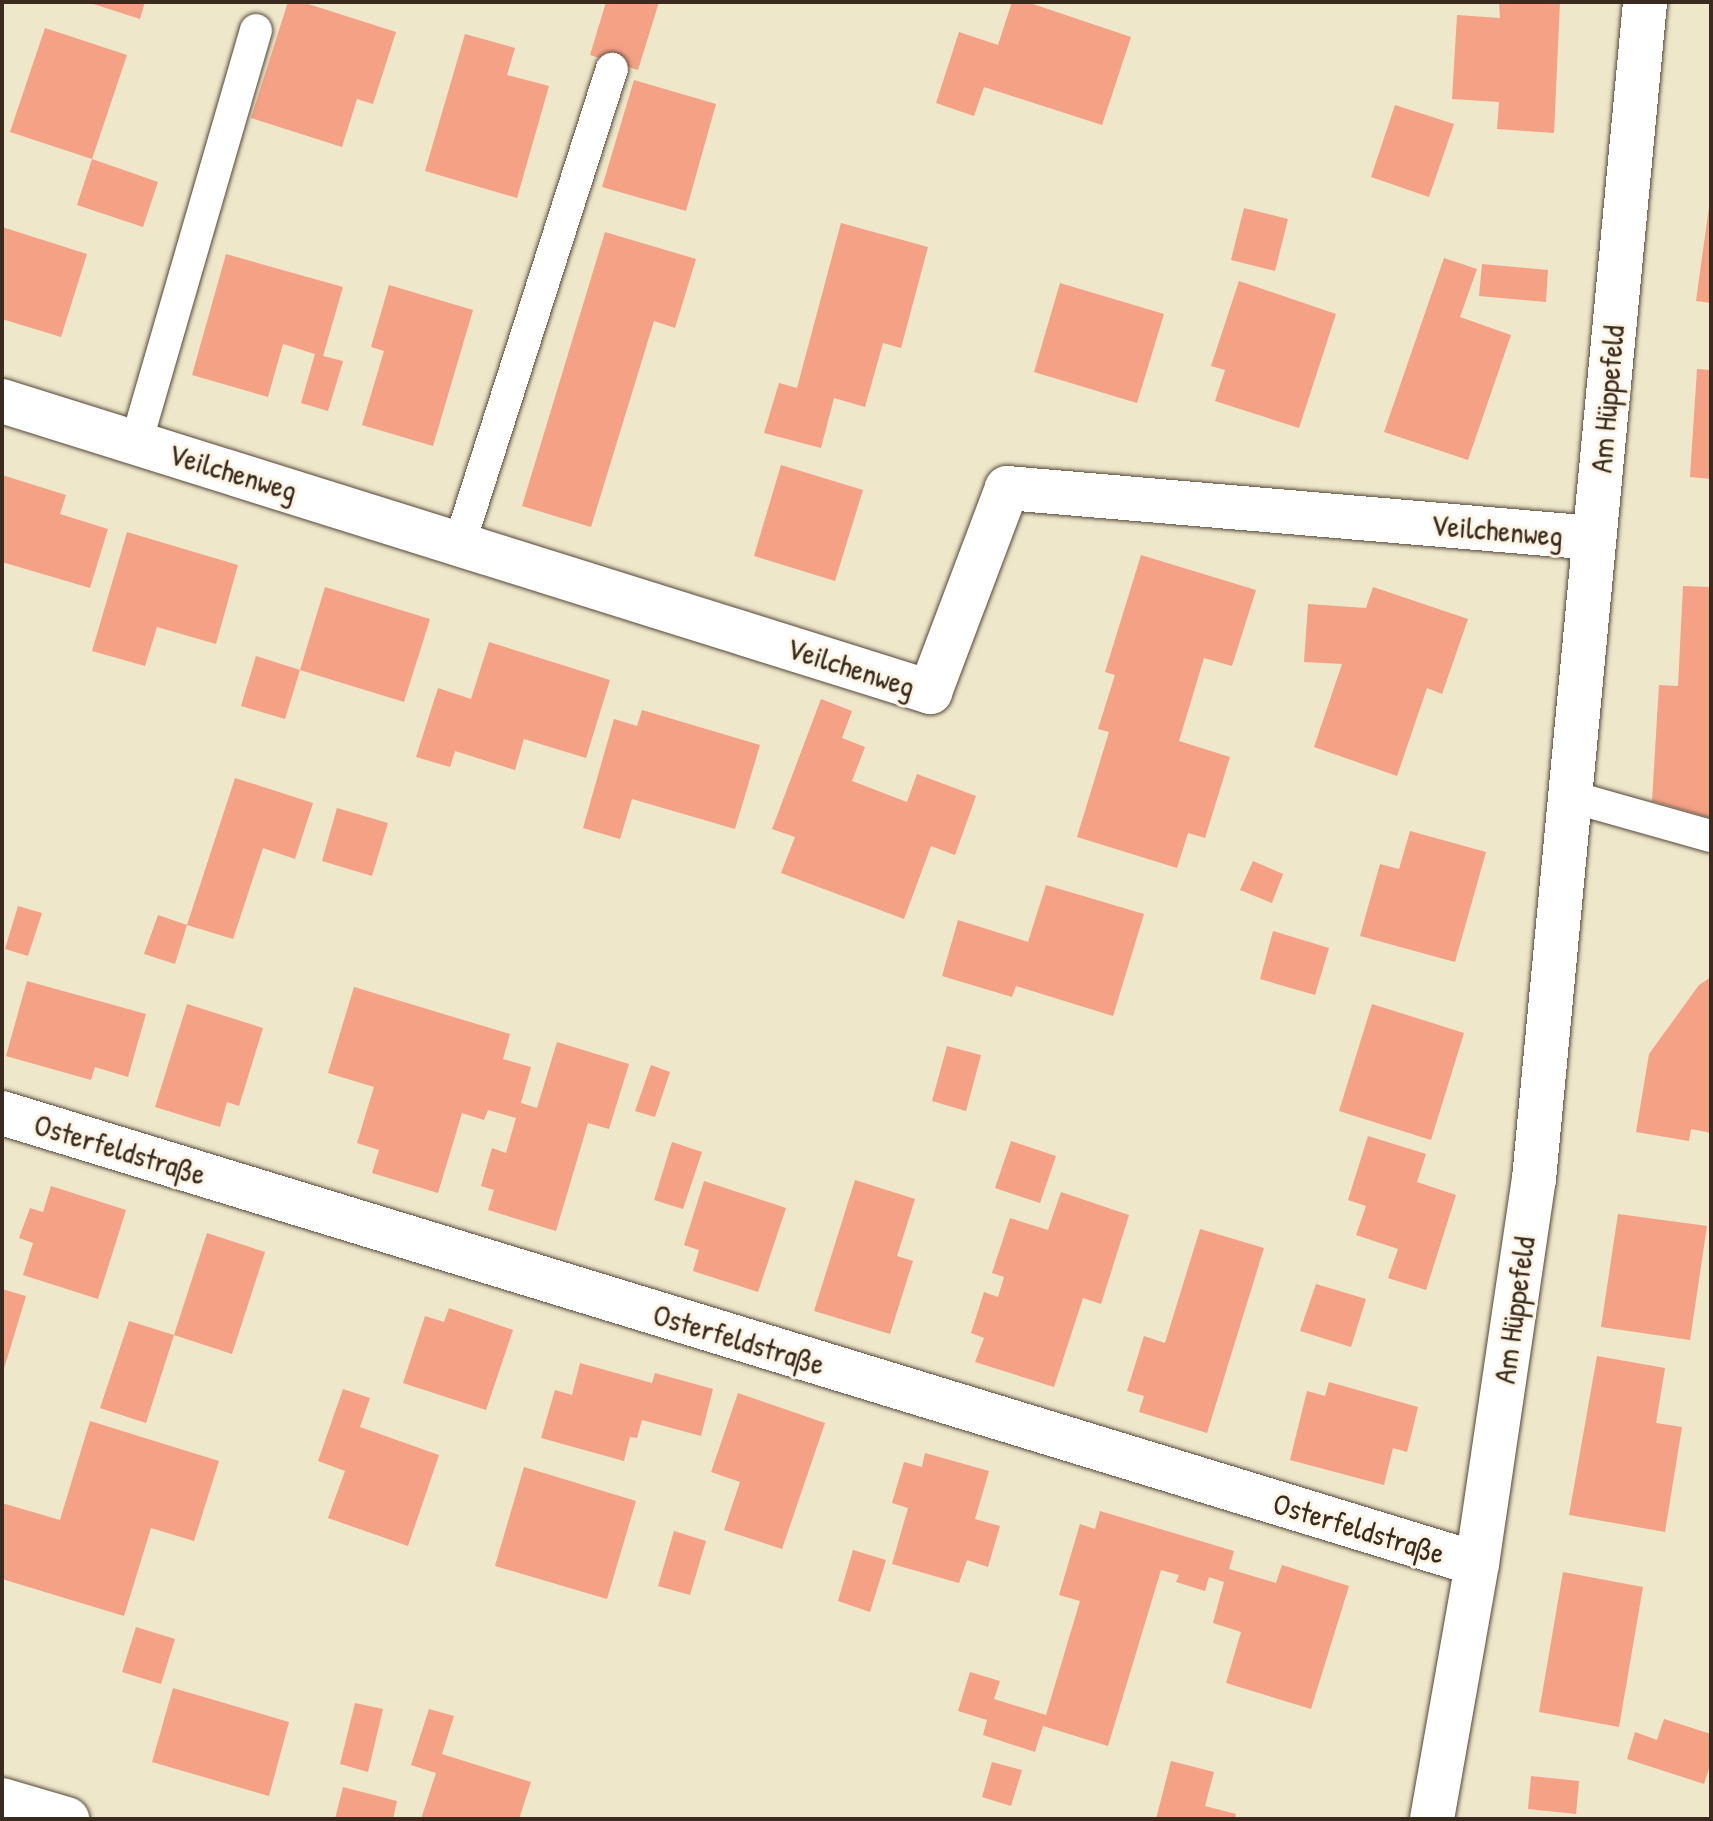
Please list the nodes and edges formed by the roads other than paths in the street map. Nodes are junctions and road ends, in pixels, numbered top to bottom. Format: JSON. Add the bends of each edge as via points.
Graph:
{"nodes":[{"id":1,"x":1645,"y":2,"type":"edge"},
{"id":2,"x":256,"y":30,"type":"dead end"},
{"id":3,"x":612,"y":69,"type":"dead end"},
{"id":4,"x":2,"y":401,"type":"edge"},
{"id":5,"x":136,"y":443,"type":"junction"},
{"id":6,"x":1594,"y":538,"type":"junction"},
{"id":7,"x":460,"y":542,"type":"junction"},
{"id":8,"x":1572,"y":797,"type":"junction"},
{"id":9,"x":1711,"y":836,"type":"edge"},
{"id":10,"x":2,"y":1113,"type":"edge"},
{"id":11,"x":1477,"y":1564,"type":"junction"},
{"id":12,"x":2,"y":1800,"type":"edge"},
{"id":13,"x":67,"y":1819,"type":"edge"},
{"id":14,"x":1432,"y":1819,"type":"edge"}],
"edges":[{"from":1,"to":6,"type":"street","name":"Am Hüppefeld"},
{"from":2,"to":5,"type":"lane"},
{"from":3,"to":7,"type":"lane"},
{"from":4,"to":5,"type":"street","name":"Veilchenweg"},
{"from":5,"to":7,"type":"street","name":"Veilchenweg"},
{"from":6,"to":7,"type":"street","name":"Veilchenweg","via":[[1007,488],[930,692]]},
{"from":6,"to":8,"type":"street","name":"Am Hüppefeld"},
{"from":8,"to":9,"type":"lane"},
{"from":8,"to":11,"type":"street","name":"Am Hüppefeld","via":[[1534,1179]]},
{"from":10,"to":11,"type":"street","name":"Osterfeldstraße"},
{"from":11,"to":14,"type":"street","name":"Am Hüppefeld"},
{"from":12,"to":13,"type":"street"}]}
